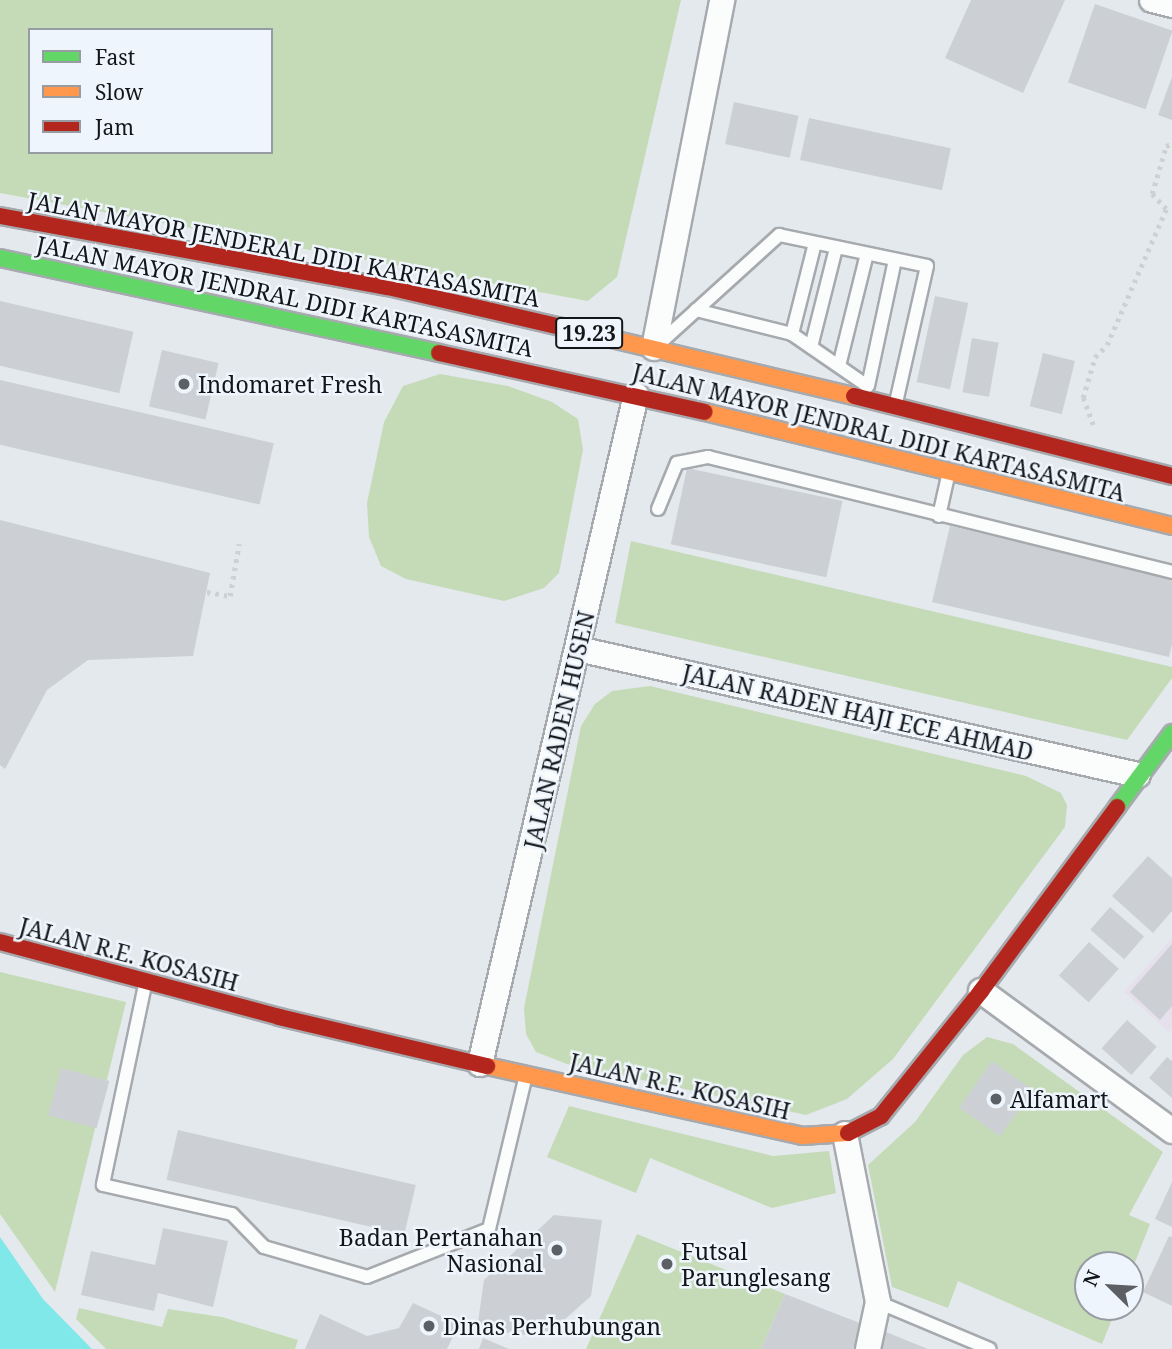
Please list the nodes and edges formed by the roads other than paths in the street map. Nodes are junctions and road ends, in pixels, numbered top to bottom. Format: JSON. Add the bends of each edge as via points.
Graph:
{"nodes":[{"id":1,"x":722,"y":0,"type":"edge"},
{"id":2,"x":1152,"y":0,"type":"edge"},
{"id":3,"x":1172,"y":5,"type":"edge"},
{"id":4,"x":0,"y":216,"type":"edge"},
{"id":5,"x":815,"y":243,"type":"junction"},
{"id":6,"x":836,"y":248,"type":"junction"},
{"id":7,"x":867,"y":254,"type":"junction"},
{"id":8,"x":0,"y":258,"type":"edge"},
{"id":9,"x":895,"y":260,"type":"junction"},
{"id":10,"x":696,"y":310,"type":"junction"},
{"id":11,"x":792,"y":334,"type":"junction"},
{"id":12,"x":811,"y":347,"type":"junction"},
{"id":13,"x":654,"y":348,"type":"junction"},
{"id":14,"x":839,"y":366,"type":"junction"},
{"id":15,"x":868,"y":386,"type":"junction"},
{"id":16,"x":636,"y":395,"type":"junction"},
{"id":17,"x":896,"y":405,"type":"junction"},
{"id":18,"x":948,"y":473,"type":"junction"},
{"id":19,"x":1172,"y":475,"type":"edge"},
{"id":20,"x":658,"y":509,"type":"dead end"},
{"id":21,"x":939,"y":516,"type":"junction"},
{"id":22,"x":1172,"y":526,"type":"edge"},
{"id":23,"x":1172,"y":572,"type":"edge"},
{"id":24,"x":579,"y":649,"type":"junction"},
{"id":25,"x":1172,"y":733,"type":"edge"},
{"id":26,"x":1138,"y":775,"type":"junction"},
{"id":27,"x":0,"y":942,"type":"edge"},
{"id":28,"x":146,"y":983,"type":"junction"},
{"id":29,"x":981,"y":991,"type":"junction"},
{"id":30,"x":480,"y":1064,"type":"junction"},
{"id":31,"x":526,"y":1075,"type":"junction"},
{"id":32,"x":1172,"y":1130,"type":"edge"},
{"id":33,"x":845,"y":1134,"type":"junction"},
{"id":34,"x":878,"y":1302,"type":"junction"},
{"id":35,"x":868,"y":1349,"type":"edge"},
{"id":36,"x":990,"y":1349,"type":"edge"}],
"edges":[{"from":1,"to":13,"type":"street"},
{"from":2,"to":3,"type":"street"},
{"from":4,"to":13,"type":"main road","name":"JALAN MAYOR JENDERAL DIDI KARTASASMITA","number":"19.23","via":[[388,287]]},
{"from":5,"to":6,"type":"lane"},
{"from":5,"to":10,"type":"lane","via":[[779,235]]},
{"from":5,"to":11,"type":"lane"},
{"from":6,"to":7,"type":"lane"},
{"from":6,"to":12,"type":"lane"},
{"from":7,"to":9,"type":"lane"},
{"from":7,"to":14,"type":"lane"},
{"from":8,"to":16,"type":"main road","name":"JALAN MAYOR JENDRAL DIDI KARTASASMITA","number":"19.23"},
{"from":9,"to":15,"type":"lane"},
{"from":9,"to":17,"type":"lane","via":[[927,266]]},
{"from":10,"to":11,"type":"lane"},
{"from":10,"to":13,"type":"lane"},
{"from":11,"to":12,"type":"lane"},
{"from":12,"to":14,"type":"lane"},
{"from":13,"to":17,"type":"main road","name":"JALAN MAYOR JENDERAL DIDI KARTASASMITA","number":"19.23"},
{"from":14,"to":15,"type":"lane"},
{"from":15,"to":17,"type":"lane"},
{"from":16,"to":18,"type":"main road","name":"JALAN MAYOR JENDRAL DIDI KARTASASMITA","number":"19.23"},
{"from":16,"to":24,"type":"street","name":"JALAN RADEN HUSEN"},
{"from":17,"to":19,"type":"main road","name":"JALAN MAYOR JENDERAL DIDI KARTASASMITA","number":"19.23"},
{"from":18,"to":21,"type":"lane"},
{"from":18,"to":22,"type":"main road","name":"JALAN MAYOR JENDRAL DIDI KARTASASMITA","number":"19.23"},
{"from":20,"to":21,"type":"lane","via":[[677,463],[708,457]]},
{"from":21,"to":23,"type":"lane"},
{"from":24,"to":26,"type":"street","name":"JALAN RADEN HAJI ECE AHMAD"},
{"from":24,"to":30,"type":"street","name":"JALAN RADEN HUSEN"},
{"from":25,"to":26,"type":"main road","name":"JALAN R.E. KOSASIH"},
{"from":26,"to":29,"type":"main road","name":"JALAN R.E. KOSASIH"},
{"from":27,"to":28,"type":"main road","name":"JALAN R.E. KOSASIH"},
{"from":28,"to":30,"type":"main road","name":"JALAN R.E. KOSASIH"},
{"from":28,"to":31,"type":"lane","via":[[103,1185],[232,1214],[264,1247],[367,1277],[489,1229]]},
{"from":29,"to":32,"type":"street"},
{"from":29,"to":33,"type":"main road","name":"JALAN R.E. KOSASIH","via":[[881,1116]]},
{"from":30,"to":31,"type":"main road","name":"JALAN R.E. KOSASIH"},
{"from":31,"to":33,"type":"main road","name":"JALAN R.E. KOSASIH","via":[[802,1136]]},
{"from":33,"to":34,"type":"street"},
{"from":34,"to":35,"type":"street"},
{"from":34,"to":36,"type":"lane"}]}
